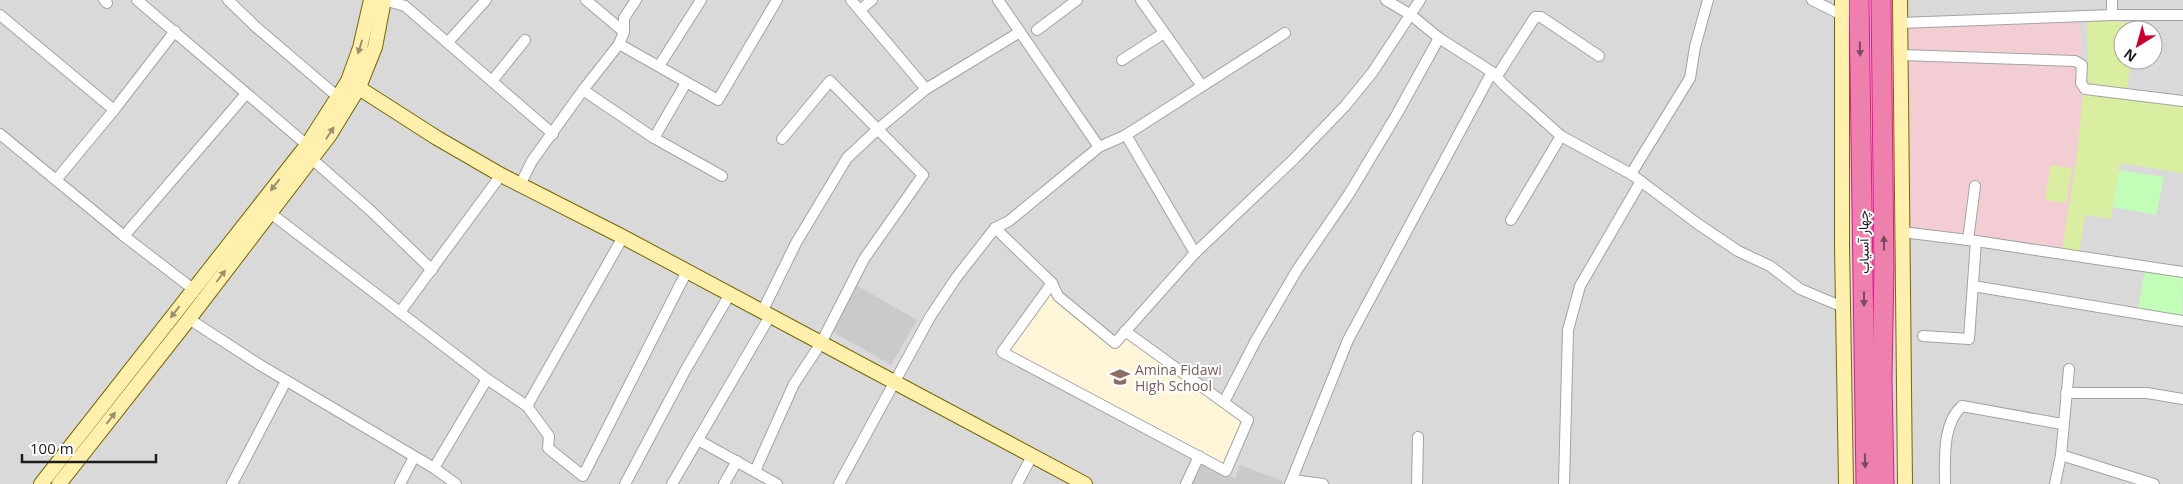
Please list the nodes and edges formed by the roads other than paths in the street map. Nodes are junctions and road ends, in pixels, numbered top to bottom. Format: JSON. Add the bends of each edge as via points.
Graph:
{"nodes":[{"id":1,"x":138,"y":0,"type":"edge"},
{"id":2,"x":228,"y":0,"type":"edge"},
{"id":3,"x":371,"y":0,"type":"edge"},
{"id":4,"x":384,"y":0,"type":"edge"},
{"id":5,"x":486,"y":0,"type":"edge"},
{"id":6,"x":586,"y":0,"type":"edge"},
{"id":7,"x":636,"y":0,"type":"edge"},
{"id":8,"x":701,"y":0,"type":"edge"},
{"id":9,"x":776,"y":0,"type":"edge"},
{"id":10,"x":851,"y":0,"type":"edge"},
{"id":11,"x":872,"y":0,"type":"edge"},
{"id":12,"x":998,"y":0,"type":"edge"},
{"id":13,"x":1077,"y":0,"type":"edge"},
{"id":14,"x":1141,"y":0,"type":"edge"},
{"id":15,"x":1386,"y":0,"type":"edge"},
{"id":16,"x":1420,"y":0,"type":"edge"},
{"id":17,"x":1708,"y":0,"type":"edge"},
{"id":18,"x":1812,"y":0,"type":"edge"},
{"id":19,"x":1859,"y":0,"type":"edge"},
{"id":20,"x":1881,"y":0,"type":"edge"},
{"id":21,"x":1900,"y":0,"type":"edge"},
{"id":22,"x":2112,"y":0,"type":"edge"},
{"id":23,"x":1839,"y":9,"type":"edge"},
{"id":24,"x":860,"y":10,"type":"junction"},
{"id":25,"x":0,"y":15,"type":"edge"},
{"id":26,"x":1410,"y":15,"type":"junction"},
{"id":27,"x":2112,"y":15,"type":"junction"},
{"id":28,"x":2183,"y":15,"type":"edge"},
{"id":29,"x":1900,"y":23,"type":"junction"},
{"id":30,"x":1037,"y":30,"type":"dead end"},
{"id":31,"x":175,"y":31,"type":"junction"},
{"id":32,"x":624,"y":32,"type":"junction"},
{"id":33,"x":1020,"y":32,"type":"junction"},
{"id":34,"x":1164,"y":33,"type":"junction"},
{"id":35,"x":1284,"y":34,"type":"dead end"},
{"id":36,"x":1439,"y":38,"type":"junction"},
{"id":37,"x":525,"y":40,"type":"dead end"},
{"id":38,"x":448,"y":42,"type":"junction"},
{"id":39,"x":619,"y":44,"type":"junction"},
{"id":40,"x":1900,"y":55,"type":"junction"},
{"id":41,"x":1599,"y":56,"type":"dead end"},
{"id":42,"x":1122,"y":60,"type":"dead end"},
{"id":43,"x":659,"y":66,"type":"junction"},
{"id":44,"x":1494,"y":74,"type":"junction"},
{"id":45,"x":492,"y":81,"type":"junction"},
{"id":46,"x":686,"y":83,"type":"junction"},
{"id":47,"x":353,"y":84,"type":"junction"},
{"id":48,"x":1202,"y":86,"type":"junction"},
{"id":49,"x":926,"y":89,"type":"junction"},
{"id":50,"x":583,"y":90,"type":"junction"},
{"id":51,"x":246,"y":94,"type":"junction"},
{"id":52,"x":338,"y":97,"type":"junction"},
{"id":53,"x":2183,"y":101,"type":"edge"},
{"id":54,"x":114,"y":110,"type":"junction"},
{"id":55,"x":878,"y":129,"type":"junction"},
{"id":56,"x":0,"y":134,"type":"edge"},
{"id":57,"x":553,"y":134,"type":"junction"},
{"id":58,"x":1126,"y":135,"type":"junction"},
{"id":59,"x":1562,"y":136,"type":"junction"},
{"id":60,"x":654,"y":138,"type":"junction"},
{"id":61,"x":782,"y":139,"type":"dead end"},
{"id":62,"x":307,"y":145,"type":"junction"},
{"id":63,"x":1099,"y":147,"type":"junction"},
{"id":64,"x":312,"y":159,"type":"junction"},
{"id":65,"x":1631,"y":174,"type":"junction"},
{"id":66,"x":501,"y":176,"type":"junction"},
{"id":67,"x":722,"y":176,"type":"dead end"},
{"id":68,"x":56,"y":180,"type":"junction"},
{"id":69,"x":1641,"y":181,"type":"junction"},
{"id":70,"x":520,"y":185,"type":"junction"},
{"id":71,"x":1975,"y":186,"type":"dead end"},
{"id":72,"x":269,"y":212,"type":"junction"},
{"id":73,"x":1511,"y":220,"type":"dead end"},
{"id":74,"x":995,"y":228,"type":"junction"},
{"id":75,"x":1902,"y":232,"type":"junction"},
{"id":76,"x":124,"y":236,"type":"junction"},
{"id":77,"x":623,"y":237,"type":"junction"},
{"id":78,"x":1972,"y":240,"type":"junction"},
{"id":79,"x":1195,"y":253,"type":"junction"},
{"id":80,"x":432,"y":270,"type":"junction"},
{"id":81,"x":687,"y":271,"type":"junction"},
{"id":82,"x":2183,"y":272,"type":"edge"},
{"id":83,"x":1052,"y":283,"type":"junction"},
{"id":84,"x":1973,"y":286,"type":"junction"},
{"id":85,"x":193,"y":290,"type":"junction"},
{"id":86,"x":730,"y":294,"type":"junction"},
{"id":87,"x":1843,"y":307,"type":"junction"},
{"id":88,"x":400,"y":312,"type":"junction"},
{"id":89,"x":766,"y":314,"type":"junction"},
{"id":90,"x":189,"y":320,"type":"junction"},
{"id":91,"x":2183,"y":321,"type":"edge"},
{"id":92,"x":1125,"y":331,"type":"junction"},
{"id":93,"x":1923,"y":336,"type":"dead end"},
{"id":94,"x":821,"y":343,"type":"junction"},
{"id":95,"x":2069,"y":369,"type":"dead end"},
{"id":96,"x":488,"y":379,"type":"junction"},
{"id":97,"x":1874,"y":379,"type":"junction"},
{"id":98,"x":286,"y":381,"type":"junction"},
{"id":99,"x":895,"y":382,"type":"junction"},
{"id":100,"x":2066,"y":394,"type":"junction"},
{"id":101,"x":2183,"y":399,"type":"edge"},
{"id":102,"x":1224,"y":402,"type":"junction"},
{"id":103,"x":527,"y":406,"type":"junction"},
{"id":104,"x":2062,"y":424,"type":"junction"},
{"id":105,"x":1418,"y":436,"type":"dead end"},
{"id":106,"x":698,"y":440,"type":"junction"},
{"id":107,"x":2060,"y":455,"type":"junction"},
{"id":108,"x":1032,"y":456,"type":"junction"},
{"id":109,"x":1199,"y":456,"type":"junction"},
{"id":110,"x":414,"y":457,"type":"junction"},
{"id":111,"x":736,"y":461,"type":"junction"},
{"id":112,"x":434,"y":468,"type":"junction"},
{"id":113,"x":754,"y":471,"type":"junction"},
{"id":114,"x":1291,"y":482,"type":"edge"},
{"id":115,"x":41,"y":484,"type":"edge"},
{"id":116,"x":59,"y":484,"type":"edge"},
{"id":117,"x":232,"y":484,"type":"edge"},
{"id":118,"x":400,"y":484,"type":"edge"},
{"id":119,"x":456,"y":484,"type":"edge"},
{"id":120,"x":625,"y":484,"type":"edge"},
{"id":121,"x":672,"y":484,"type":"edge"},
{"id":122,"x":724,"y":484,"type":"edge"},
{"id":123,"x":777,"y":484,"type":"edge"},
{"id":124,"x":839,"y":484,"type":"edge"},
{"id":125,"x":1017,"y":484,"type":"edge"},
{"id":126,"x":1085,"y":484,"type":"edge"},
{"id":127,"x":1186,"y":484,"type":"edge"},
{"id":128,"x":1323,"y":484,"type":"edge"},
{"id":129,"x":1417,"y":484,"type":"edge"},
{"id":130,"x":1564,"y":484,"type":"edge"},
{"id":131,"x":1846,"y":484,"type":"edge"},
{"id":132,"x":1866,"y":484,"type":"edge"},
{"id":133,"x":1884,"y":484,"type":"edge"},
{"id":134,"x":1905,"y":484,"type":"edge"},
{"id":135,"x":1945,"y":484,"type":"edge"},
{"id":136,"x":2055,"y":484,"type":"edge"},
{"id":137,"x":2154,"y":484,"type":"edge"}],
"edges":[{"from":1,"to":31,"type":"street"},
{"from":2,"to":52,"type":"street"},
{"from":3,"to":47,"type":"street","one_way":true},
{"from":4,"to":38,"type":"street","via":[[405,6]]},
{"from":4,"to":47,"type":"street","via":[[375,47]]},
{"from":5,"to":38,"type":"street"},
{"from":6,"to":32,"type":"street"},
{"from":7,"to":32,"type":"street","via":[[624,18]]},
{"from":8,"to":43,"type":"street"},
{"from":9,"to":46,"type":"street","via":[[718,100]]},
{"from":10,"to":24,"type":"street"},
{"from":11,"to":24,"type":"street"},
{"from":12,"to":33,"type":"street"},
{"from":13,"to":30,"type":"street"},
{"from":14,"to":34,"type":"street"},
{"from":15,"to":26,"type":"street"},
{"from":16,"to":26,"type":"street"},
{"from":17,"to":65,"type":"street","via":[[1690,78]]},
{"from":18,"to":23,"type":"street"},
{"from":19,"to":97,"type":"highway","name":"چهار آسیاب","one_way":true},
{"from":97,"to":20,"type":"highway","name":"چهار آسیاب","one_way":true,"via":[[1884,264]]},
{"from":21,"to":29,"type":"street"},
{"from":22,"to":27,"type":"street"},
{"from":23,"to":87,"type":"street"},
{"from":24,"to":49,"type":"street"},
{"from":25,"to":54,"type":"street"},
{"from":26,"to":36,"type":"street"},
{"from":26,"to":79,"type":"street","via":[[1372,73],[1345,106]]},
{"from":27,"to":28,"type":"street"},
{"from":27,"to":29,"type":"street"},
{"from":29,"to":40,"type":"street"},
{"from":31,"to":51,"type":"street"},
{"from":31,"to":54,"type":"street"},
{"from":32,"to":39,"type":"street"},
{"from":33,"to":49,"type":"street"},
{"from":33,"to":63,"type":"street"},
{"from":34,"to":42,"type":"street"},
{"from":34,"to":48,"type":"street"},
{"from":35,"to":48,"type":"street"},
{"from":36,"to":44,"type":"street"},
{"from":36,"to":102,"type":"street","via":[[1354,186],[1260,332]]},
{"from":37,"to":45,"type":"street"},
{"from":38,"to":45,"type":"street"},
{"from":39,"to":43,"type":"street"},
{"from":39,"to":50,"type":"street"},
{"from":40,"to":53,"type":"street","via":[[2075,61],[2082,65],[2081,83],[2085,89]]},
{"from":40,"to":75,"type":"street"},
{"from":41,"to":44,"type":"street","via":[[1541,17],[1535,17]]},
{"from":43,"to":46,"type":"street"},
{"from":44,"to":59,"type":"street"},
{"from":44,"to":114,"type":"street","via":[[1348,340]]},
{"from":45,"to":57,"type":"street"},
{"from":46,"to":60,"type":"street"},
{"from":47,"to":52,"type":"street"},
{"from":64,"to":47,"type":"street","one_way":true,"via":[[328,136]]},
{"from":47,"to":66,"type":"street"},
{"from":48,"to":58,"type":"street"},
{"from":49,"to":55,"type":"street"},
{"from":50,"to":57,"type":"street"},
{"from":50,"to":60,"type":"street"},
{"from":51,"to":62,"type":"street"},
{"from":51,"to":76,"type":"street"},
{"from":52,"to":62,"type":"street"},
{"from":54,"to":68,"type":"street"},
{"from":55,"to":61,"type":"street","via":[[830,81]]},
{"from":55,"to":89,"type":"street","via":[[847,158],[825,192],[796,243]]},
{"from":55,"to":94,"type":"street","via":[[923,175],[864,259]]},
{"from":56,"to":68,"type":"street"},
{"from":57,"to":70,"type":"street","via":[[532,161]]},
{"from":58,"to":63,"type":"street"},
{"from":58,"to":79,"type":"street"},
{"from":59,"to":65,"type":"street"},
{"from":59,"to":73,"type":"street"},
{"from":60,"to":67,"type":"street"},
{"from":62,"to":85,"type":"street","one_way":true},
{"from":63,"to":74,"type":"street","via":[[1009,221]]},
{"from":64,"to":72,"type":"street"},
{"from":64,"to":80,"type":"street"},
{"from":65,"to":69,"type":"street"},
{"from":66,"to":70,"type":"street"},
{"from":66,"to":80,"type":"street"},
{"from":68,"to":76,"type":"street"},
{"from":69,"to":87,"type":"street","via":[[1730,246],[1770,266],[1800,289]]},
{"from":69,"to":130,"type":"street","via":[[1580,286],[1568,330]]},
{"from":70,"to":77,"type":"street"},
{"from":71,"to":78,"type":"street"},
{"from":72,"to":88,"type":"street"},
{"from":90,"to":72,"type":"street","one_way":true},
{"from":74,"to":83,"type":"street"},
{"from":74,"to":99,"type":"street","via":[[930,317]]},
{"from":75,"to":78,"type":"street"},
{"from":75,"to":134,"type":"street"},
{"from":76,"to":85,"type":"street"},
{"from":77,"to":81,"type":"street"},
{"from":77,"to":103,"type":"street"},
{"from":78,"to":82,"type":"street"},
{"from":78,"to":84,"type":"street"},
{"from":79,"to":92,"type":"street"},
{"from":80,"to":88,"type":"street"},
{"from":81,"to":86,"type":"street"},
{"from":81,"to":103,"type":"street","via":[[582,476],[548,448],[549,436]]},
{"from":83,"to":92,"type":"street","via":[[1058,296],[1114,343]]},
{"from":83,"to":109,"type":"street","via":[[1002,352]]},
{"from":84,"to":91,"type":"street"},
{"from":84,"to":93,"type":"street","via":[[1969,339]]},
{"from":85,"to":115,"type":"street","one_way":true},
{"from":86,"to":89,"type":"street"},
{"from":86,"to":120,"type":"street"},
{"from":87,"to":131,"type":"street"},
{"from":88,"to":96,"type":"street"},
{"from":89,"to":94,"type":"street"},
{"from":89,"to":106,"type":"street"},
{"from":90,"to":98,"type":"street"},
{"from":116,"to":90,"type":"street","one_way":true},
{"from":92,"to":102,"type":"street"},
{"from":94,"to":99,"type":"street"},
{"from":94,"to":113,"type":"street","via":[[794,384]]},
{"from":95,"to":100,"type":"street"},
{"from":96,"to":103,"type":"street"},
{"from":96,"to":112,"type":"street"},
{"from":97,"to":132,"type":"highway","name":"چهار آسیاب","one_way":true},
{"from":97,"to":133,"type":"highway","name":"چهار آسیاب"},
{"from":98,"to":110,"type":"street"},
{"from":98,"to":117,"type":"street"},
{"from":99,"to":108,"type":"street"},
{"from":99,"to":124,"type":"street"},
{"from":100,"to":101,"type":"street","via":[[2147,393]]},
{"from":100,"to":104,"type":"street"},
{"from":102,"to":109,"type":"street","via":[[1248,420],[1226,471]]},
{"from":104,"to":107,"type":"street"},
{"from":104,"to":135,"type":"street","via":[[1962,406],[1948,429]]},
{"from":105,"to":129,"type":"street"},
{"from":106,"to":111,"type":"street"},
{"from":106,"to":121,"type":"street"},
{"from":107,"to":136,"type":"street"},
{"from":107,"to":137,"type":"street"},
{"from":108,"to":125,"type":"street"},
{"from":108,"to":126,"type":"street"},
{"from":109,"to":127,"type":"street"},
{"from":110,"to":112,"type":"street"},
{"from":110,"to":118,"type":"street"},
{"from":111,"to":113,"type":"street"},
{"from":111,"to":122,"type":"street"},
{"from":112,"to":119,"type":"street"},
{"from":113,"to":123,"type":"street"},
{"from":114,"to":128,"type":"street"}]}
